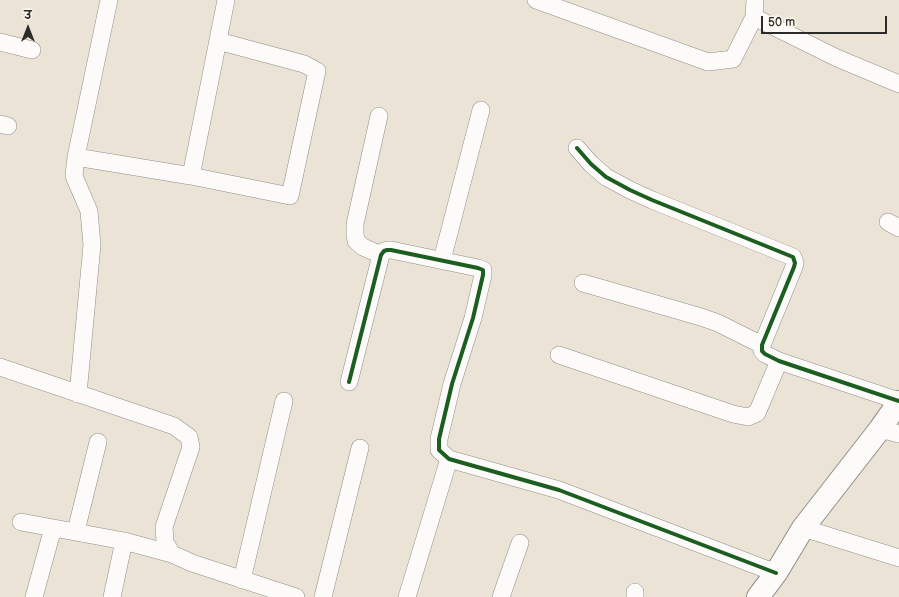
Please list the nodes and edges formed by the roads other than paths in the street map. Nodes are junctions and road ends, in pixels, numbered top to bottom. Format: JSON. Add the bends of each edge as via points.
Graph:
{"nodes":[{"id":1,"x":109,"y":0,"type":"edge"},
{"id":2,"x":226,"y":0,"type":"edge"},
{"id":3,"x":536,"y":0,"type":"edge"},
{"id":4,"x":754,"y":8,"type":"edge"},
{"id":5,"x":218,"y":41,"type":"junction"},
{"id":6,"x":0,"y":42,"type":"edge"},
{"id":7,"x":32,"y":50,"type":"dead end"},
{"id":8,"x":899,"y":84,"type":"edge"},
{"id":9,"x":481,"y":110,"type":"dead end"},
{"id":10,"x":379,"y":116,"type":"dead end"},
{"id":11,"x":577,"y":148,"type":"dead end"},
{"id":12,"x":76,"y":157,"type":"junction"},
{"id":13,"x":191,"y":176,"type":"junction"},
{"id":14,"x":381,"y":255,"type":"junction"},
{"id":15,"x":442,"y":260,"type":"junction"},
{"id":16,"x":583,"y":283,"type":"dead end"},
{"id":17,"x":762,"y":345,"type":"junction"},
{"id":18,"x":559,"y":355,"type":"dead end"},
{"id":19,"x":778,"y":361,"type":"junction"},
{"id":20,"x":0,"y":367,"type":"edge"},
{"id":21,"x":349,"y":382,"type":"dead end"},
{"id":22,"x":78,"y":394,"type":"junction"},
{"id":23,"x":284,"y":401,"type":"dead end"},
{"id":24,"x":899,"y":401,"type":"edge"},
{"id":25,"x":890,"y":432,"type":"edge"},
{"id":26,"x":98,"y":442,"type":"dead end"},
{"id":27,"x":360,"y":448,"type":"dead end"},
{"id":28,"x":449,"y":459,"type":"junction"},
{"id":29,"x":21,"y":522,"type":"dead end"},
{"id":30,"x":53,"y":528,"type":"junction"},
{"id":31,"x":804,"y":528,"type":"junction"},
{"id":32,"x":76,"y":531,"type":"junction"},
{"id":33,"x":124,"y":541,"type":"junction"},
{"id":34,"x":520,"y":543,"type":"dead end"},
{"id":35,"x":172,"y":554,"type":"junction"},
{"id":36,"x":899,"y":558,"type":"edge"},
{"id":37,"x":776,"y":573,"type":"junction"},
{"id":38,"x":242,"y":580,"type":"junction"},
{"id":39,"x":34,"y":597,"type":"edge"},
{"id":40,"x":112,"y":597,"type":"edge"},
{"id":41,"x":296,"y":597,"type":"edge"},
{"id":42,"x":323,"y":597,"type":"edge"},
{"id":43,"x":407,"y":597,"type":"edge"},
{"id":44,"x":501,"y":597,"type":"edge"},
{"id":45,"x":758,"y":597,"type":"edge"}],
"edges":[{"from":1,"to":12,"type":"street"},
{"from":2,"to":5,"type":"street"},
{"from":3,"to":4,"type":"street","via":[[708,62],[733,59]]},
{"from":4,"to":8,"type":"street","via":[[837,58]]},
{"from":5,"to":13,"type":"street"},
{"from":5,"to":13,"type":"street","via":[[304,64],[317,71],[290,196]]},
{"from":6,"to":7,"type":"street"},
{"from":9,"to":15,"type":"street"},
{"from":10,"to":14,"type":"street","via":[[355,233],[356,241]]},
{"from":11,"to":17,"type":"street","via":[[606,177],[630,190],[793,256],[794,267]]},
{"from":12,"to":13,"type":"street"},
{"from":12,"to":22,"type":"street","via":[[74,176],[89,211],[92,245]]},
{"from":14,"to":15,"type":"street","via":[[387,250]]},
{"from":14,"to":21,"type":"street"},
{"from":15,"to":28,"type":"street","via":[[483,270],[473,318],[452,384],[439,439],[439,450]]},
{"from":16,"to":17,"type":"street","via":[[701,317]]},
{"from":17,"to":19,"type":"street","via":[[764,354]]},
{"from":18,"to":19,"type":"street","via":[[748,417],[757,413]]},
{"from":19,"to":24,"type":"street"},
{"from":20,"to":22,"type":"street"},
{"from":22,"to":35,"type":"street","via":[[174,426],[189,437],[191,447],[164,527],[165,542]]},
{"from":23,"to":38,"type":"street"},
{"from":24,"to":25,"type":"street"},
{"from":25,"to":31,"type":"street"},
{"from":26,"to":32,"type":"street"},
{"from":27,"to":42,"type":"street"},
{"from":28,"to":37,"type":"street","via":[[560,490]]},
{"from":28,"to":43,"type":"street"},
{"from":29,"to":30,"type":"street"},
{"from":30,"to":32,"type":"street"},
{"from":30,"to":39,"type":"street"},
{"from":31,"to":36,"type":"street"},
{"from":31,"to":37,"type":"street"},
{"from":32,"to":33,"type":"street"},
{"from":33,"to":35,"type":"street"},
{"from":33,"to":40,"type":"street"},
{"from":34,"to":44,"type":"street"},
{"from":35,"to":38,"type":"street"},
{"from":37,"to":45,"type":"street"},
{"from":38,"to":41,"type":"street"}]}
